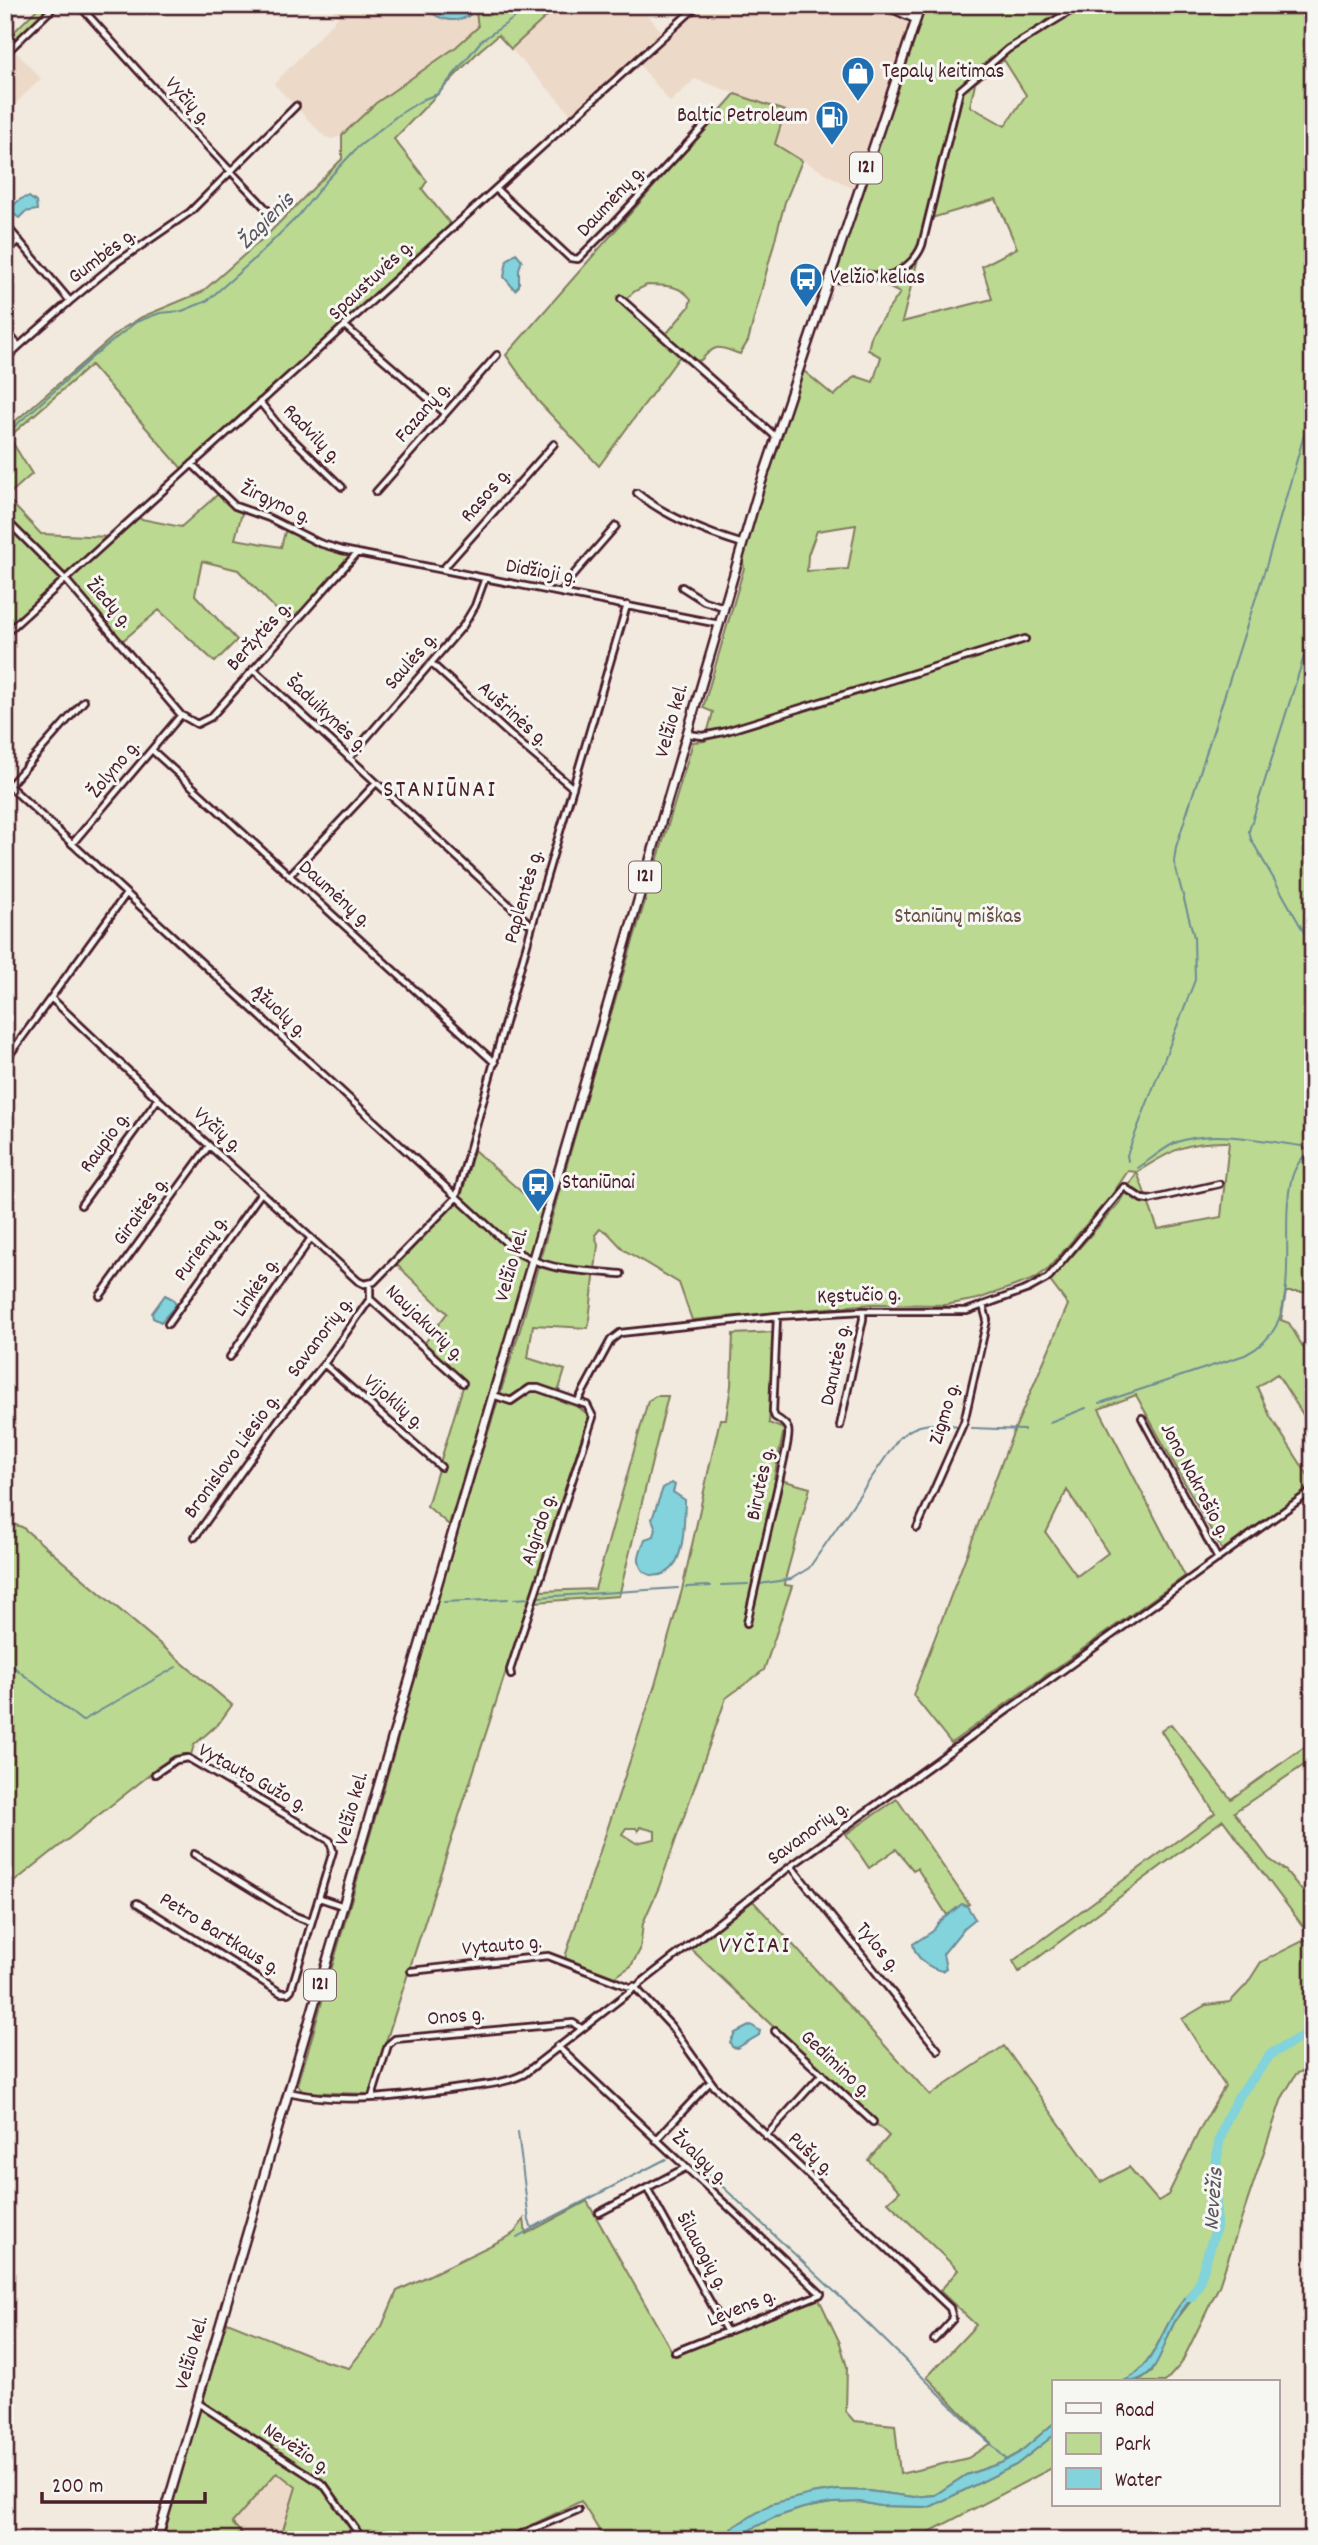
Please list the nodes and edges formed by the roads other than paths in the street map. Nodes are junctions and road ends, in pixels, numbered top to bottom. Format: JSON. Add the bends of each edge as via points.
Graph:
{"nodes":[{"id":1,"x":56,"y":5,"type":"edge"},
{"id":2,"x":79,"y":5,"type":"edge"},
{"id":3,"x":698,"y":5,"type":"edge"},
{"id":4,"x":886,"y":5,"type":"edge"},
{"id":5,"x":921,"y":5,"type":"edge"},
{"id":6,"x":1080,"y":5,"type":"edge"},
{"id":7,"x":916,"y":19,"type":"junction"},
{"id":8,"x":5,"y":54,"type":"edge"},
{"id":9,"x":296,"y":106,"type":"dead end"},
{"id":10,"x":713,"y":116,"type":"dead end"},
{"id":11,"x":229,"y":171,"type":"junction"},
{"id":12,"x":496,"y":189,"type":"junction"},
{"id":13,"x":274,"y":217,"type":"dead end"},
{"id":14,"x":5,"y":224,"type":"edge"},
{"id":15,"x":19,"y":240,"type":"junction"},
{"id":16,"x":5,"y":253,"type":"edge"},
{"id":17,"x":829,"y":277,"type":"junction"},
{"id":18,"x":621,"y":299,"type":"dead end"},
{"id":19,"x":71,"y":301,"type":"junction"},
{"id":20,"x":346,"y":327,"type":"junction"},
{"id":21,"x":5,"y":330,"type":"edge"},
{"id":22,"x":19,"y":346,"type":"junction"},
{"id":23,"x":497,"y":355,"type":"dead end"},
{"id":24,"x":5,"y":359,"type":"edge"},
{"id":25,"x":260,"y":402,"type":"junction"},
{"id":26,"x":445,"y":413,"type":"junction"},
{"id":27,"x":776,"y":436,"type":"junction"},
{"id":28,"x":554,"y":444,"type":"dead end"},
{"id":29,"x":192,"y":464,"type":"junction"},
{"id":30,"x":342,"y":488,"type":"dead end"},
{"id":31,"x":376,"y":492,"type":"dead end"},
{"id":32,"x":637,"y":493,"type":"dead end"},
{"id":33,"x":5,"y":519,"type":"edge"},
{"id":34,"x":616,"y":526,"type":"dead end"},
{"id":35,"x":743,"y":544,"type":"junction"},
{"id":36,"x":357,"y":552,"type":"junction"},
{"id":37,"x":443,"y":570,"type":"junction"},
{"id":38,"x":485,"y":578,"type":"junction"},
{"id":39,"x":65,"y":579,"type":"junction"},
{"id":40,"x":682,"y":587,"type":"dead end"},
{"id":41,"x":563,"y":592,"type":"junction"},
{"id":42,"x":627,"y":605,"type":"junction"},
{"id":43,"x":724,"y":607,"type":"junction"},
{"id":44,"x":719,"y":624,"type":"junction"},
{"id":45,"x":5,"y":634,"type":"edge"},
{"id":46,"x":1025,"y":639,"type":"dead end"},
{"id":47,"x":432,"y":664,"type":"junction"},
{"id":48,"x":253,"y":669,"type":"junction"},
{"id":49,"x":85,"y":701,"type":"dead end"},
{"id":50,"x":181,"y":715,"type":"junction"},
{"id":51,"x":687,"y":734,"type":"junction"},
{"id":52,"x":152,"y":750,"type":"junction"},
{"id":53,"x":349,"y":758,"type":"junction"},
{"id":54,"x":376,"y":783,"type":"junction"},
{"id":55,"x":7,"y":784,"type":"edge"},
{"id":56,"x":573,"y":788,"type":"junction"},
{"id":57,"x":72,"y":844,"type":"junction"},
{"id":58,"x":289,"y":876,"type":"junction"},
{"id":59,"x":126,"y":894,"type":"junction"},
{"id":60,"x":533,"y":926,"type":"junction"},
{"id":61,"x":51,"y":998,"type":"junction"},
{"id":62,"x":5,"y":1061,"type":"edge"},
{"id":63,"x":495,"y":1063,"type":"junction"},
{"id":64,"x":158,"y":1099,"type":"junction"},
{"id":65,"x":209,"y":1146,"type":"junction"},
{"id":66,"x":1219,"y":1184,"type":"dead end"},
{"id":67,"x":261,"y":1193,"type":"junction"},
{"id":68,"x":456,"y":1198,"type":"junction"},
{"id":69,"x":81,"y":1205,"type":"dead end"},
{"id":70,"x":311,"y":1238,"type":"junction"},
{"id":71,"x":533,"y":1261,"type":"junction"},
{"id":72,"x":621,"y":1274,"type":"dead end"},
{"id":73,"x":370,"y":1285,"type":"junction"},
{"id":74,"x":100,"y":1297,"type":"dead end"},
{"id":75,"x":370,"y":1299,"type":"junction"},
{"id":76,"x":983,"y":1305,"type":"junction"},
{"id":77,"x":863,"y":1311,"type":"junction"},
{"id":78,"x":777,"y":1316,"type":"junction"},
{"id":79,"x":168,"y":1324,"type":"dead end"},
{"id":80,"x":230,"y":1357,"type":"dead end"},
{"id":81,"x":324,"y":1364,"type":"junction"},
{"id":82,"x":463,"y":1383,"type":"dead end"},
{"id":83,"x":493,"y":1395,"type":"junction"},
{"id":84,"x":297,"y":1396,"type":"joint"},
{"id":85,"x":578,"y":1401,"type":"junction"},
{"id":86,"x":1142,"y":1418,"type":"dead end"},
{"id":87,"x":840,"y":1426,"type":"dead end"},
{"id":88,"x":441,"y":1467,"type":"dead end"},
{"id":89,"x":1313,"y":1490,"type":"edge"},
{"id":90,"x":917,"y":1528,"type":"dead end"},
{"id":91,"x":195,"y":1537,"type":"dead end"},
{"id":92,"x":1218,"y":1559,"type":"junction"},
{"id":93,"x":747,"y":1623,"type":"dead end"},
{"id":94,"x":511,"y":1675,"type":"dead end"},
{"id":95,"x":155,"y":1774,"type":"dead end"},
{"id":96,"x":194,"y":1854,"type":"dead end"},
{"id":97,"x":791,"y":1866,"type":"junction"},
{"id":98,"x":320,"y":1898,"type":"junction"},
{"id":99,"x":137,"y":1903,"type":"dead end"},
{"id":100,"x":343,"y":1906,"type":"junction"},
{"id":101,"x":312,"y":1923,"type":"junction"},
{"id":102,"x":411,"y":1970,"type":"dead end"},
{"id":103,"x":633,"y":1987,"type":"junction"},
{"id":104,"x":581,"y":2028,"type":"junction"},
{"id":105,"x":775,"y":2031,"type":"dead end"},
{"id":106,"x":557,"y":2046,"type":"junction"},
{"id":107,"x":938,"y":2050,"type":"dead end"},
{"id":108,"x":822,"y":2074,"type":"junction"},
{"id":109,"x":710,"y":2082,"type":"junction"},
{"id":110,"x":288,"y":2092,"type":"junction"},
{"id":111,"x":372,"y":2097,"type":"junction"},
{"id":112,"x":873,"y":2122,"type":"dead end"},
{"id":113,"x":766,"y":2136,"type":"junction"},
{"id":114,"x":656,"y":2140,"type":"junction"},
{"id":115,"x":685,"y":2168,"type":"junction"},
{"id":116,"x":647,"y":2188,"type":"junction"},
{"id":117,"x":599,"y":2213,"type":"dead end"},
{"id":118,"x":821,"y":2294,"type":"joint"},
{"id":119,"x":727,"y":2332,"type":"junction"},
{"id":120,"x":934,"y":2340,"type":"dead end"},
{"id":121,"x":675,"y":2352,"type":"dead end"},
{"id":122,"x":197,"y":2403,"type":"junction"},
{"id":123,"x":578,"y":2510,"type":"dead end"},
{"id":124,"x":157,"y":2540,"type":"edge"},
{"id":125,"x":363,"y":2540,"type":"edge"},
{"id":126,"x":507,"y":2540,"type":"edge"}],
"edges":[{"from":1,"to":8,"type":"street"},
{"from":2,"to":11,"type":"street","name":"Vyčių g."},
{"from":3,"to":12,"type":"street","name":"Spaustuvės g."},
{"from":4,"to":7,"type":"main road"},
{"from":5,"to":7,"type":"main road","name":"Velžio kel.","number":"121"},
{"from":6,"to":17,"type":"street","via":[[1008,49],[960,90],[917,256],[884,276]]},
{"from":7,"to":17,"type":"main road","name":"Velžio kel.","number":"121"},
{"from":9,"to":11,"type":"street","name":"Gumbės g."},
{"from":10,"to":12,"type":"street","name":"Daumėnų g.","via":[[578,260],[570,258]]},
{"from":11,"to":13,"type":"street","name":"Vyčių g."},
{"from":11,"to":19,"type":"street","name":"Gumbės g.","via":[[190,212]]},
{"from":12,"to":20,"type":"street","name":"Spaustuvės g."},
{"from":14,"to":15,"type":"street","name":"Gumbės g."},
{"from":15,"to":16,"type":"street"},
{"from":15,"to":19,"type":"street","name":"Gumbės g."},
{"from":17,"to":27,"type":"main road","name":"Velžio kel.","number":"121"},
{"from":18,"to":27,"type":"street"},
{"from":19,"to":22,"type":"street"},
{"from":20,"to":25,"type":"street","name":"Spaustuvės g."},
{"from":20,"to":26,"type":"street"},
{"from":21,"to":22,"type":"street"},
{"from":22,"to":24,"type":"street"},
{"from":23,"to":26,"type":"street","name":"Fazanų g."},
{"from":25,"to":29,"type":"street","name":"Spaustuvės g."},
{"from":25,"to":30,"type":"street","name":"Radvilų g."},
{"from":26,"to":31,"type":"street","name":"Fazanų g."},
{"from":27,"to":35,"type":"main road","name":"Velžio kel.","number":"121"},
{"from":28,"to":37,"type":"street","name":"Rasos g."},
{"from":29,"to":36,"type":"street","name":"Žirgyno g.","via":[[235,506],[319,543]]},
{"from":29,"to":39,"type":"street","name":"Spaustuvės g."},
{"from":32,"to":35,"type":"street","via":[[660,509]]},
{"from":33,"to":39,"type":"street","name":"Žiedų g."},
{"from":34,"to":41,"type":"street","via":[[566,582]]},
{"from":35,"to":43,"type":"main road","name":"Velžio kel.","number":"121"},
{"from":36,"to":37,"type":"street","name":"Didžioji g."},
{"from":36,"to":48,"type":"street","name":"Beržytės g."},
{"from":37,"to":38,"type":"street","name":"Didžioji g."},
{"from":38,"to":41,"type":"street","name":"Didžioji g."},
{"from":38,"to":47,"type":"street","name":"Saulės g.","via":[[470,616]]},
{"from":39,"to":45,"type":"street","name":"Spaustuvės g."},
{"from":39,"to":50,"type":"street","name":"Žiedų g."},
{"from":40,"to":43,"type":"street"},
{"from":41,"to":42,"type":"street","name":"Didžioji g."},
{"from":42,"to":44,"type":"street","name":"Didžioji g."},
{"from":42,"to":56,"type":"street","name":"Paplentės g."},
{"from":43,"to":44,"type":"main road","name":"Velžio kel.","number":"121"},
{"from":44,"to":51,"type":"main road","name":"Velžio kel.","number":"121"},
{"from":46,"to":51,"type":"street","via":[[723,732]]},
{"from":47,"to":53,"type":"street","name":"Saulės g."},
{"from":47,"to":56,"type":"street","name":"Aušrinės g."},
{"from":48,"to":50,"type":"street","name":"Beržytės g.","via":[[207,720],[194,723]]},
{"from":48,"to":53,"type":"street","name":"Šaduikynės g."},
{"from":49,"to":55,"type":"street"},
{"from":50,"to":52,"type":"street","name":"Žolyno g."},
{"from":51,"to":71,"type":"main road","name":"Velžio kel.","number":"121"},
{"from":52,"to":57,"type":"street","name":"Žolyno g."},
{"from":52,"to":58,"type":"street","name":"Daumėnų g."},
{"from":53,"to":54,"type":"street","name":"Šaduikynės g."},
{"from":54,"to":58,"type":"street"},
{"from":54,"to":60,"type":"street","name":"Šaduikynės g."},
{"from":55,"to":57,"type":"street","name":"Ąžuolų g."},
{"from":56,"to":60,"type":"street","name":"Paplentės g."},
{"from":57,"to":59,"type":"street","name":"Ąžuolų g."},
{"from":58,"to":63,"type":"street","name":"Daumėnų g."},
{"from":59,"to":61,"type":"street"},
{"from":59,"to":68,"type":"street","name":"Ąžuolų g."},
{"from":60,"to":63,"type":"street","name":"Paplentės g."},
{"from":61,"to":62,"type":"street"},
{"from":61,"to":64,"type":"street","name":"Vyčių g."},
{"from":63,"to":68,"type":"street","name":"Paplentės g."},
{"from":64,"to":65,"type":"street","name":"Vyčių g."},
{"from":64,"to":69,"type":"street","name":"Raupio g."},
{"from":65,"to":67,"type":"street","name":"Vyčių g."},
{"from":65,"to":74,"type":"street","name":"Giraitės g."},
{"from":66,"to":76,"type":"street","name":"Kęstučio g.","via":[[1149,1199],[1124,1187],[1048,1278]]},
{"from":67,"to":70,"type":"street","name":"Vyčių g."},
{"from":67,"to":79,"type":"street","name":"Purienų g."},
{"from":68,"to":71,"type":"street","name":"Ąžuolų g."},
{"from":68,"to":73,"type":"street"},
{"from":70,"to":73,"type":"street","name":"Vyčių g.","via":[[358,1281]]},
{"from":70,"to":80,"type":"street","name":"Linkės g."},
{"from":71,"to":72,"type":"street"},
{"from":71,"to":83,"type":"main road","name":"Velžio kel.","number":"121"},
{"from":73,"to":75,"type":"street","name":"Naujakurių g."},
{"from":75,"to":81,"type":"street","name":"Savanorių g."},
{"from":75,"to":82,"type":"street","name":"Naujakurių g."},
{"from":76,"to":77,"type":"street","name":"Kęstučio g.","via":[[951,1312]]},
{"from":76,"to":90,"type":"street","name":"Zigmo g.","via":[[987,1320],[964,1422]]},
{"from":77,"to":78,"type":"street","name":"Kęstučio g."},
{"from":77,"to":87,"type":"street","name":"Danutės g."},
{"from":78,"to":85,"type":"street","name":"Kęstučio g.","via":[[620,1333],[608,1345]]},
{"from":78,"to":93,"type":"street","name":"Birutės g.","via":[[773,1412],[789,1430]]},
{"from":81,"to":84,"type":"street","name":"Savanorių g."},
{"from":81,"to":88,"type":"street","name":"Vijoklių g."},
{"from":83,"to":85,"type":"street","via":[[511,1401],[535,1387]]},
{"from":83,"to":100,"type":"main road","name":"Velžio kel.","number":"121"},
{"from":84,"to":91,"type":"street","name":"Bronislovo Liesio g."},
{"from":85,"to":94,"type":"street","name":"Algirdo g.","via":[[590,1409],[592,1422]]},
{"from":86,"to":92,"type":"street","name":"Jono Nakrošio g."},
{"from":89,"to":92,"type":"street","name":"Savanorių g."},
{"from":92,"to":97,"type":"street","name":"Savanorių g."},
{"from":95,"to":98,"type":"street","name":"Vytauto Gužo g.","via":[[188,1758],[333,1844]]},
{"from":96,"to":101,"type":"street"},
{"from":97,"to":103,"type":"street","name":"Savanorių g."},
{"from":97,"to":107,"type":"street","name":"Tylos g."},
{"from":98,"to":100,"type":"street"},
{"from":98,"to":101,"type":"street"},
{"from":99,"to":101,"type":"street","name":"Petro Bartkaus g.","via":[[284,1994],[291,1990]]},
{"from":100,"to":110,"type":"main road","name":"Velžio kel.","number":"121"},
{"from":102,"to":103,"type":"street","name":"Vytauto g.","via":[[548,1956]]},
{"from":103,"to":104,"type":"street","name":"Savanorių g."},
{"from":103,"to":109,"type":"street","name":"Pušų g.","via":[[671,2026]]},
{"from":104,"to":106,"type":"street","name":"Savanorių g."},
{"from":104,"to":111,"type":"street","name":"Onos g.","via":[[573,2023],[395,2039],[388,2045]]},
{"from":105,"to":108,"type":"street","name":"Gedimino g."},
{"from":106,"to":111,"type":"street","name":"Savanorių g.","via":[[524,2074],[509,2080]]},
{"from":106,"to":114,"type":"street","name":"Žvalgų g."},
{"from":108,"to":112,"type":"street","name":"Gedimino g."},
{"from":108,"to":113,"type":"street"},
{"from":109,"to":113,"type":"street","name":"Pušų g."},
{"from":109,"to":114,"type":"street"},
{"from":110,"to":111,"type":"street","name":"Savanorių g."},
{"from":110,"to":122,"type":"main road","name":"Velžio kel.","number":"121"},
{"from":113,"to":120,"type":"street","name":"Pušų g.","via":[[950,2308],[953,2319]]},
{"from":114,"to":115,"type":"street","name":"Žvalgų g."},
{"from":115,"to":116,"type":"street"},
{"from":115,"to":118,"type":"street","name":"Žvalgų g."},
{"from":116,"to":117,"type":"street"},
{"from":116,"to":119,"type":"street","name":"Šilauogių g."},
{"from":118,"to":119,"type":"street","name":"Lėvens g."},
{"from":119,"to":121,"type":"street","name":"Lėvens g."},
{"from":122,"to":124,"type":"main road","name":"Velžio kel.","number":"121"},
{"from":122,"to":125,"type":"street","name":"Nevėžio g.","via":[[324,2485]]},
{"from":123,"to":126,"type":"street"}]}
